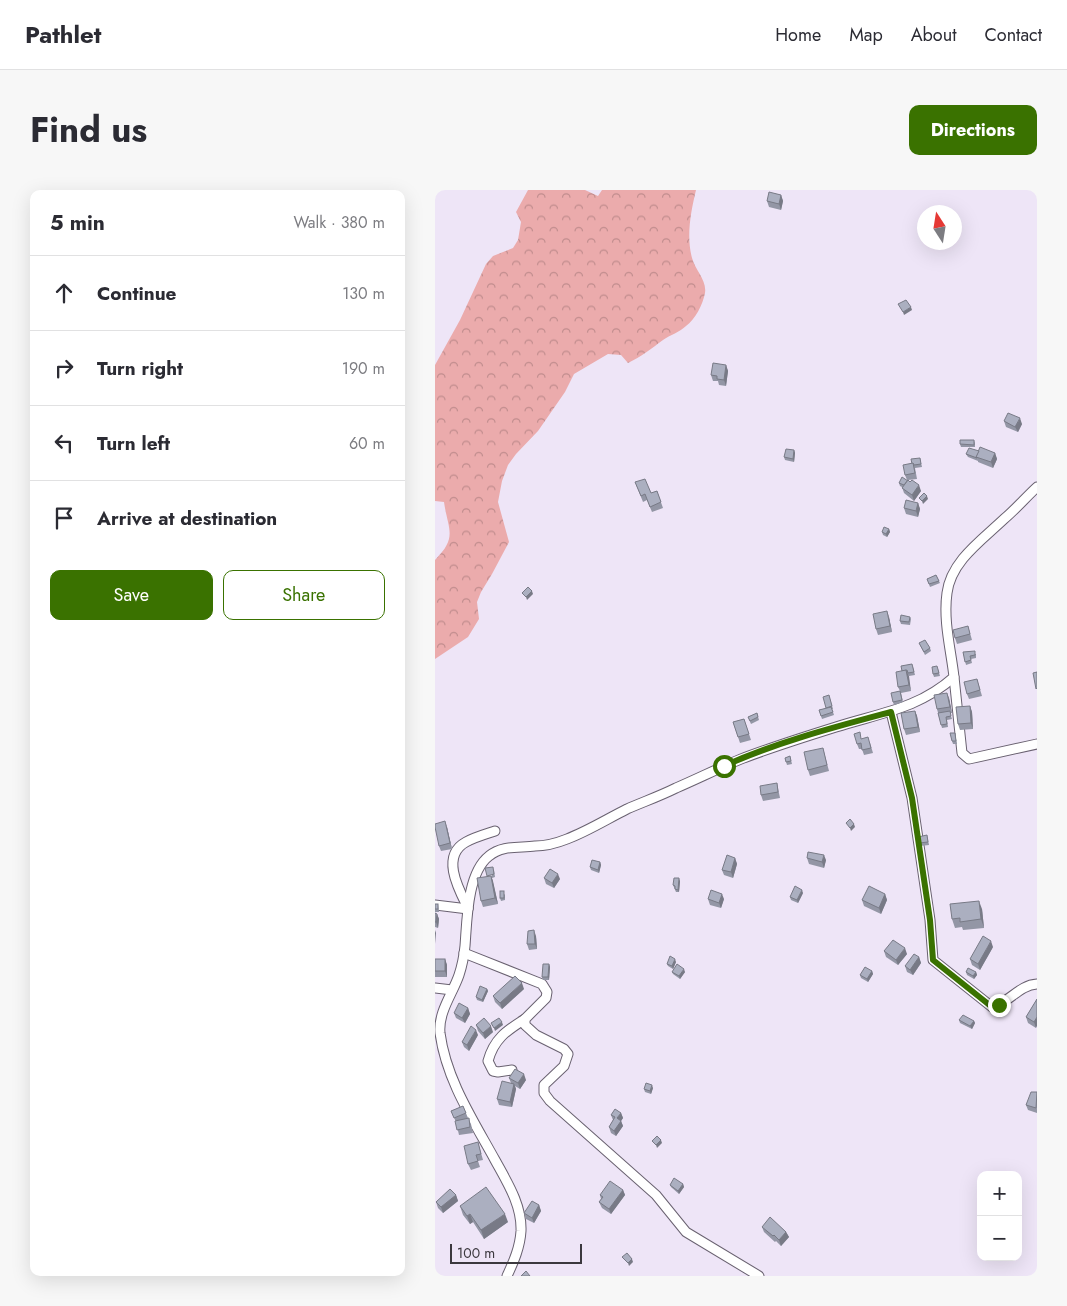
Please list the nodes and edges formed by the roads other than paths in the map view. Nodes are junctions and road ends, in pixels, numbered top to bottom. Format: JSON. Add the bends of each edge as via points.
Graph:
{"nodes":[{"id":1,"x":1037,"y":487,"type":"edge"},
{"id":2,"x":954,"y":677,"type":"junction"},
{"id":3,"x":891,"y":712,"type":"junction"},
{"id":4,"x":1037,"y":744,"type":"edge"},
{"id":5,"x":495,"y":831,"type":"dead end"},
{"id":6,"x":435,"y":905,"type":"edge"},
{"id":7,"x":468,"y":908,"type":"junction"},
{"id":8,"x":464,"y":954,"type":"junction"},
{"id":9,"x":1037,"y":984,"type":"edge"},
{"id":10,"x":435,"y":988,"type":"edge"},
{"id":11,"x":452,"y":990,"type":"junction"},
{"id":12,"x":525,"y":1019,"type":"junction"},
{"id":13,"x":512,"y":1070,"type":"edge"},
{"id":14,"x":507,"y":1276,"type":"edge"},
{"id":15,"x":759,"y":1276,"type":"edge"}],
"edges":[{"from":1,"to":2,"type":"street","via":[[977,544],[954,573],[947,591],[946,621]]},
{"from":2,"to":3,"type":"street","via":[[939,690]]},
{"from":2,"to":4,"type":"street","via":[[961,753],[969,759]]},
{"from":3,"to":7,"type":"street","via":[[837,726],[739,760],[568,839],[533,847],[509,847],[489,855],[474,880]]},
{"from":3,"to":9,"type":"street","via":[[912,798],[933,960],[992,1007],[1022,988]]},
{"from":5,"to":7,"type":"street","via":[[464,843],[454,855],[452,867],[457,886]]},
{"from":6,"to":7,"type":"street"},
{"from":7,"to":8,"type":"street"},
{"from":8,"to":11,"type":"street"},
{"from":8,"to":12,"type":"street","via":[[541,984],[547,992],[546,998]]},
{"from":10,"to":11,"type":"street"},
{"from":11,"to":14,"type":"street","via":[[440,1030],[447,1066],[473,1121],[512,1189],[518,1209],[521,1228],[519,1250]]},
{"from":12,"to":13,"type":"street","via":[[491,1048],[488,1061],[493,1071]]},
{"from":12,"to":15,"type":"street","via":[[525,1025],[536,1035],[568,1054],[564,1066],[544,1085],[544,1093],[550,1101],[656,1195],[686,1232]]}]}
